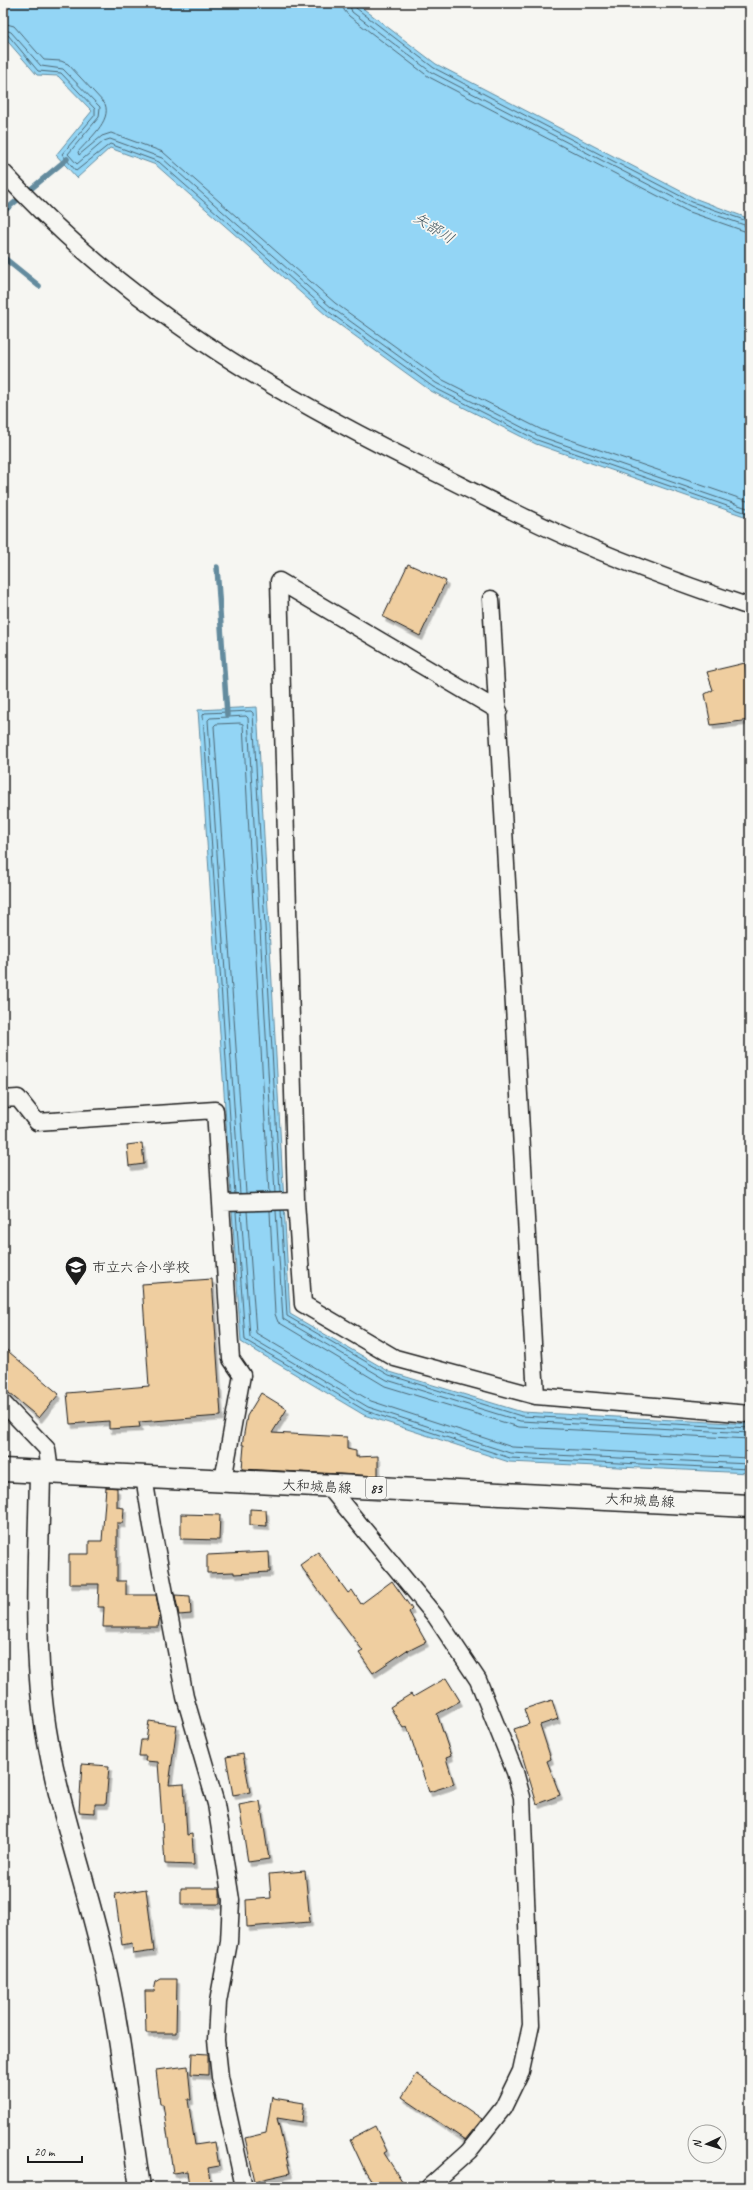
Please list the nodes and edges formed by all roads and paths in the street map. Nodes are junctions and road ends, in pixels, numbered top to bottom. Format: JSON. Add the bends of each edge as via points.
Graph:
{"nodes":[{"id":1,"x":3,"y":172,"type":"edge"},
{"id":2,"x":491,"y":599,"type":"dead end"},
{"id":3,"x":750,"y":608,"type":"edge"},
{"id":4,"x":499,"y":711,"type":"junction"},
{"id":5,"x":3,"y":1099,"type":"edge"},
{"id":6,"x":296,"y":1201,"type":"junction"},
{"id":7,"x":222,"y":1204,"type":"junction"},
{"id":8,"x":536,"y":1396,"type":"junction"},
{"id":9,"x":3,"y":1403,"type":"edge"},
{"id":10,"x":750,"y":1414,"type":"edge"},
{"id":11,"x":3,"y":1470,"type":"edge"},
{"id":12,"x":45,"y":1472,"type":"junction"},
{"id":13,"x":144,"y":1476,"type":"junction"},
{"id":14,"x":223,"y":1480,"type":"junction"},
{"id":15,"x":329,"y":1487,"type":"junction"},
{"id":16,"x":750,"y":1506,"type":"edge"},
{"id":17,"x":140,"y":2187,"type":"edge"},
{"id":18,"x":244,"y":2187,"type":"edge"},
{"id":19,"x":429,"y":2187,"type":"edge"}],
"edges":[{"from":1,"to":3,"type":"street","via":[[125,287],[186,332],[302,404],[559,534]]},
{"from":2,"to":4,"type":"street"},
{"from":4,"to":6,"type":"street","via":[[279,581]]},
{"from":4,"to":8,"type":"street"},
{"from":5,"to":7,"type":"street","via":[[18,1098],[37,1122],[215,1110]]},
{"from":6,"to":7,"type":"street"},
{"from":6,"to":8,"type":"street","via":[[303,1304],[395,1358]]},
{"from":7,"to":14,"type":"street","via":[[230,1359],[242,1375]]},
{"from":8,"to":10,"type":"street"},
{"from":9,"to":12,"type":"street","via":[[48,1449]]},
{"from":11,"to":12,"type":"main road","name":"大和城島線","number":"83"},
{"from":12,"to":13,"type":"main road","name":"大和城島線","number":"83"},
{"from":12,"to":17,"type":"street","via":[[38,1648],[42,1709],[64,1814],[104,1958]]},
{"from":13,"to":14,"type":"main road","name":"大和城島線","number":"83"},
{"from":13,"to":18,"type":"street","via":[[185,1697],[216,1804],[231,1900],[229,1942],[218,2002],[216,2040],[220,2077]]},
{"from":14,"to":15,"type":"main road","name":"大和城島線","number":"83"},
{"from":15,"to":16,"type":"main road","name":"大和城島線","number":"83","via":[[469,1491]]},
{"from":15,"to":19,"type":"street","via":[[436,1617],[478,1680],[515,1772],[522,1797],[531,2025],[521,2071],[502,2108],[469,2151]]}]}
